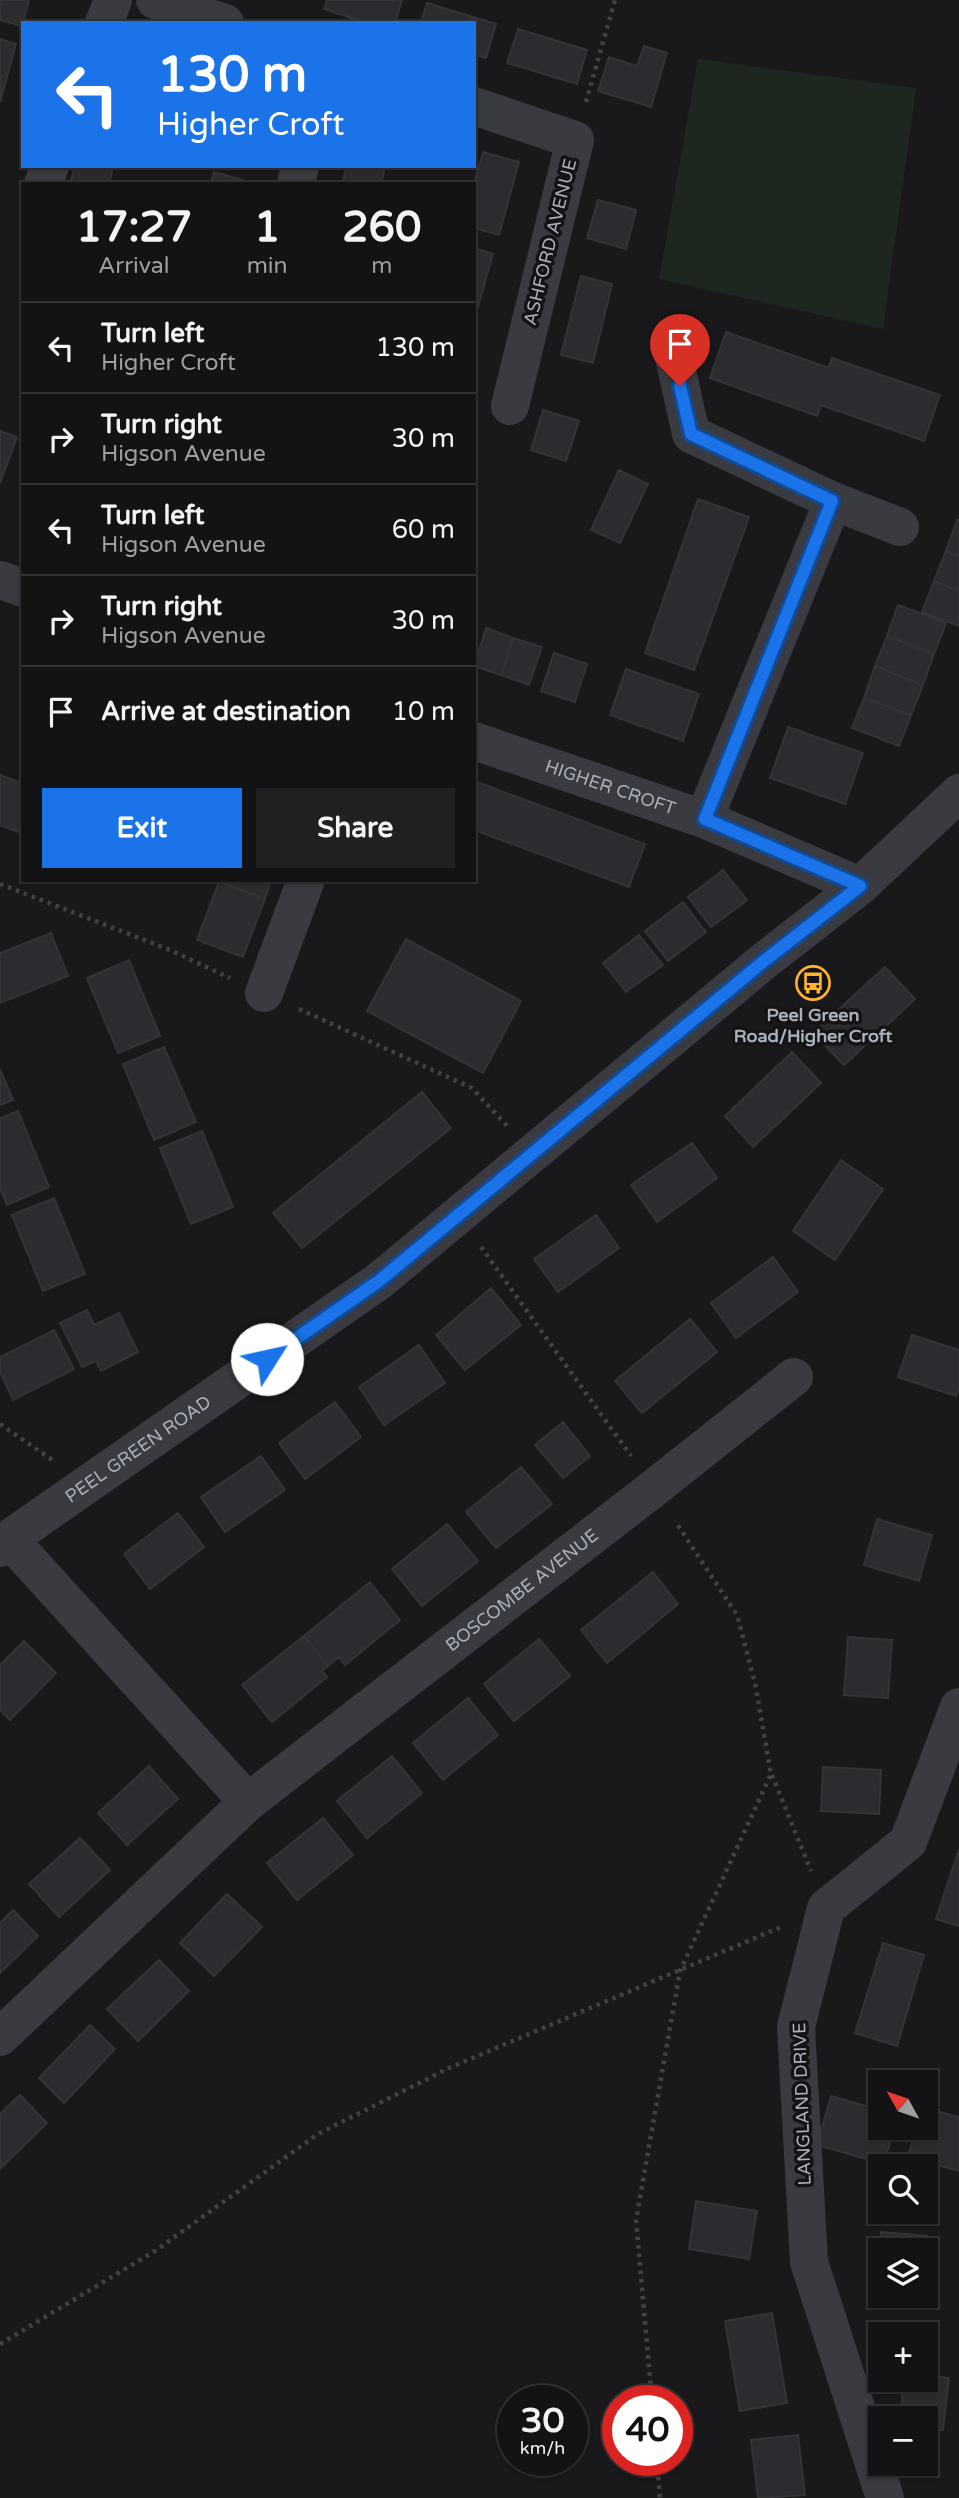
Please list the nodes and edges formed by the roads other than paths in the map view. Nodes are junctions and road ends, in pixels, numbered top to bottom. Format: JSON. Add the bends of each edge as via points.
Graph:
{"nodes":[{"id":1,"x":113,"y":0,"type":"edge"},
{"id":2,"x":155,"y":0,"type":"edge"},
{"id":3,"x":105,"y":21,"type":"edge"},
{"id":4,"x":219,"y":21,"type":"edge"},
{"id":5,"x":476,"y":107,"type":"edge"},
{"id":6,"x":675,"y":362,"type":"dead end"},
{"id":7,"x":510,"y":406,"type":"dead end"},
{"id":8,"x":832,"y":501,"type":"junction"},
{"id":9,"x":900,"y":527,"type":"dead end"},
{"id":10,"x":0,"y":580,"type":"edge"},
{"id":11,"x":21,"y":586,"type":"edge"},
{"id":12,"x":476,"y":742,"type":"edge"},
{"id":13,"x":959,"y":793,"type":"edge"},
{"id":14,"x":705,"y":819,"type":"junction"},
{"id":15,"x":305,"y":882,"type":"edge"},
{"id":16,"x":860,"y":886,"type":"junction"},
{"id":17,"x":264,"y":993,"type":"dead end"},
{"id":18,"x":794,"y":1377,"type":"dead end"},
{"id":19,"x":4,"y":1543,"type":"edge"},
{"id":20,"x":959,"y":1707,"type":"edge"},
{"id":21,"x":248,"y":1802,"type":"junction"},
{"id":22,"x":0,"y":2037,"type":"edge"},
{"id":23,"x":885,"y":2498,"type":"edge"}],
"edges":[{"from":1,"to":3,"type":"street"},
{"from":2,"to":4,"type":"street"},
{"from":5,"to":7,"type":"street","name":"ASHFORD AVENUE","via":[[575,140]]},
{"from":6,"to":8,"type":"street","via":[[691,434]]},
{"from":8,"to":9,"type":"street"},
{"from":8,"to":14,"type":"street"},
{"from":10,"to":11,"type":"street"},
{"from":12,"to":14,"type":"street","name":"HIGHER CROFT"},
{"from":13,"to":16,"type":"street","name":"PEEL GREEN ROAD"},
{"from":14,"to":16,"type":"street","name":"HIGHER CROFT"},
{"from":15,"to":17,"type":"street"},
{"from":16,"to":19,"type":"street","name":"PEEL GREEN ROAD","via":[[379,1281]]},
{"from":18,"to":21,"type":"street","name":"BOSCOMBE AVENUE"},
{"from":19,"to":21,"type":"street"},
{"from":20,"to":23,"type":"street","name":"LANGLAND DRIVE","via":[[908,1842],[826,1908],[796,2027],[808,2262]]},
{"from":21,"to":22,"type":"street","name":"BOSCOMBE AVENUE"}]}
